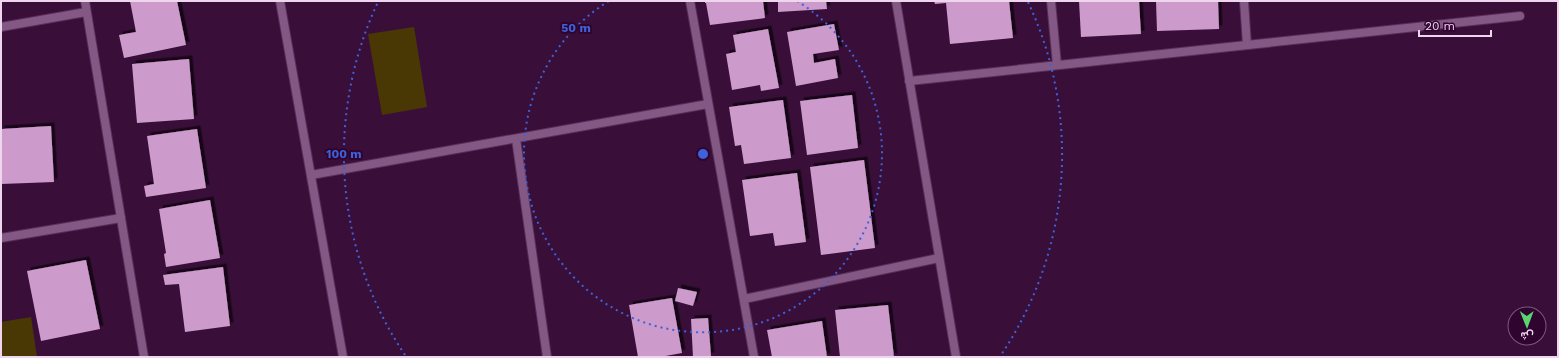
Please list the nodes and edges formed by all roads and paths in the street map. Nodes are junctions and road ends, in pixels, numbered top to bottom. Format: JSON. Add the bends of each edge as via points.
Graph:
{"nodes":[{"id":1,"x":84,"y":1,"type":"edge"},
{"id":2,"x":280,"y":1,"type":"edge"},
{"id":3,"x":690,"y":1,"type":"edge"},
{"id":4,"x":896,"y":1,"type":"edge"},
{"id":5,"x":1051,"y":1,"type":"edge"},
{"id":6,"x":1244,"y":1,"type":"edge"},
{"id":7,"x":86,"y":12,"type":"junction"},
{"id":8,"x":1520,"y":16,"type":"dead end"},
{"id":9,"x":1,"y":27,"type":"edge"},
{"id":10,"x":1248,"y":45,"type":"junction"},
{"id":11,"x":1057,"y":66,"type":"junction"},
{"id":12,"x":909,"y":81,"type":"junction"},
{"id":13,"x":708,"y":104,"type":"junction"},
{"id":14,"x":516,"y":139,"type":"junction"},
{"id":15,"x":311,"y":176,"type":"junction"},
{"id":16,"x":121,"y":218,"type":"junction"},
{"id":17,"x":1,"y":238,"type":"edge"},
{"id":18,"x":939,"y":258,"type":"junction"},
{"id":19,"x":744,"y":299,"type":"junction"},
{"id":20,"x":144,"y":357,"type":"edge"},
{"id":21,"x":343,"y":357,"type":"edge"},
{"id":22,"x":547,"y":357,"type":"edge"},
{"id":23,"x":754,"y":357,"type":"edge"},
{"id":24,"x":956,"y":357,"type":"edge"}],
"edges":[{"from":1,"to":7,"type":"street"},
{"from":2,"to":15,"type":"street"},
{"from":3,"to":13,"type":"street"},
{"from":4,"to":12,"type":"street"},
{"from":5,"to":11,"type":"street"},
{"from":6,"to":10,"type":"street"},
{"from":7,"to":9,"type":"street"},
{"from":7,"to":16,"type":"street"},
{"from":8,"to":10,"type":"street"},
{"from":10,"to":11,"type":"street"},
{"from":11,"to":12,"type":"street"},
{"from":12,"to":18,"type":"street"},
{"from":13,"to":14,"type":"street"},
{"from":13,"to":19,"type":"street"},
{"from":14,"to":15,"type":"street"},
{"from":14,"to":22,"type":"street"},
{"from":15,"to":21,"type":"street"},
{"from":16,"to":17,"type":"street"},
{"from":16,"to":20,"type":"street"},
{"from":18,"to":19,"type":"street"},
{"from":18,"to":24,"type":"street"},
{"from":19,"to":23,"type":"street"}]}
